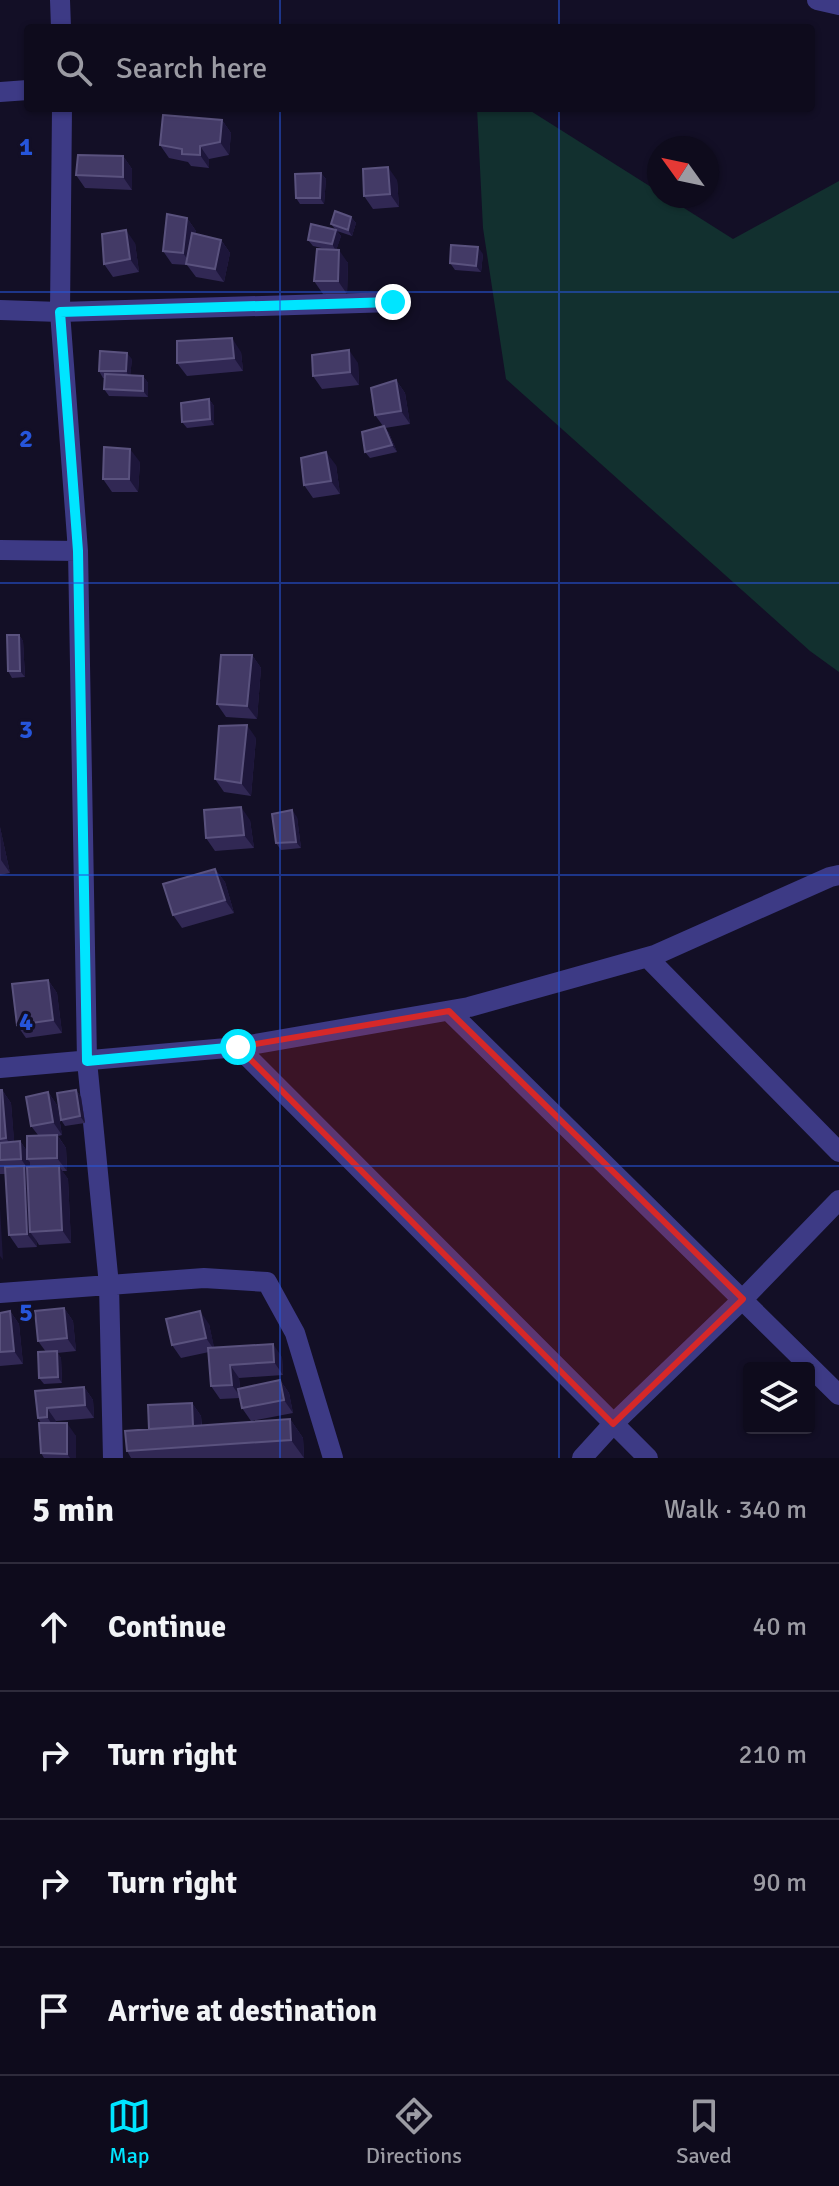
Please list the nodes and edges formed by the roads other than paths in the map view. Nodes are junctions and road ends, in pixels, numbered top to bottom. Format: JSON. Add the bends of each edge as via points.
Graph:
{"nodes":[{"id":1,"x":817,"y":0,"type":"edge"},
{"id":2,"x":67,"y":1,"type":"edge"},
{"id":3,"x":839,"y":5,"type":"edge"},
{"id":4,"x":62,"y":24,"type":"edge"},
{"id":5,"x":24,"y":90,"type":"edge"},
{"id":6,"x":0,"y":92,"type":"edge"},
{"id":7,"x":62,"y":112,"type":"edge"},
{"id":8,"x":393,"y":302,"type":"dead end"},
{"id":9,"x":0,"y":310,"type":"edge"},
{"id":10,"x":60,"y":312,"type":"junction"},
{"id":11,"x":0,"y":550,"type":"edge"},
{"id":12,"x":78,"y":551,"type":"junction"},
{"id":13,"x":836,"y":880,"type":"edge"},
{"id":14,"x":647,"y":957,"type":"junction"},
{"id":15,"x":449,"y":1011,"type":"junction"},
{"id":16,"x":238,"y":1047,"type":"junction"},
{"id":17,"x":87,"y":1061,"type":"junction"},
{"id":18,"x":0,"y":1068,"type":"edge"},
{"id":19,"x":839,"y":1152,"type":"edge"},
{"id":20,"x":839,"y":1200,"type":"edge"},
{"id":21,"x":109,"y":1285,"type":"junction"},
{"id":22,"x":0,"y":1293,"type":"edge"},
{"id":23,"x":743,"y":1299,"type":"junction"},
{"id":24,"x":839,"y":1395,"type":"edge"},
{"id":25,"x":613,"y":1424,"type":"junction"},
{"id":26,"x":113,"y":1458,"type":"edge"},
{"id":27,"x":333,"y":1458,"type":"edge"},
{"id":28,"x":582,"y":1458,"type":"edge"},
{"id":29,"x":648,"y":1458,"type":"edge"}],
"edges":[{"from":1,"to":3,"type":"street"},
{"from":2,"to":4,"type":"street"},
{"from":5,"to":6,"type":"street"},
{"from":7,"to":10,"type":"street"},
{"from":8,"to":10,"type":"street"},
{"from":9,"to":10,"type":"street"},
{"from":10,"to":12,"type":"street"},
{"from":11,"to":12,"type":"street"},
{"from":12,"to":17,"type":"street"},
{"from":13,"to":14,"type":"street"},
{"from":14,"to":15,"type":"street"},
{"from":14,"to":19,"type":"street"},
{"from":15,"to":16,"type":"street"},
{"from":15,"to":23,"type":"street"},
{"from":16,"to":17,"type":"street"},
{"from":16,"to":25,"type":"street"},
{"from":17,"to":18,"type":"street"},
{"from":17,"to":21,"type":"street"},
{"from":20,"to":23,"type":"street"},
{"from":21,"to":22,"type":"street"},
{"from":21,"to":26,"type":"street"},
{"from":21,"to":27,"type":"street","via":[[204,1278],[267,1282],[295,1333]]},
{"from":23,"to":24,"type":"street"},
{"from":23,"to":25,"type":"street"},
{"from":25,"to":28,"type":"street"},
{"from":25,"to":29,"type":"street"}]}
